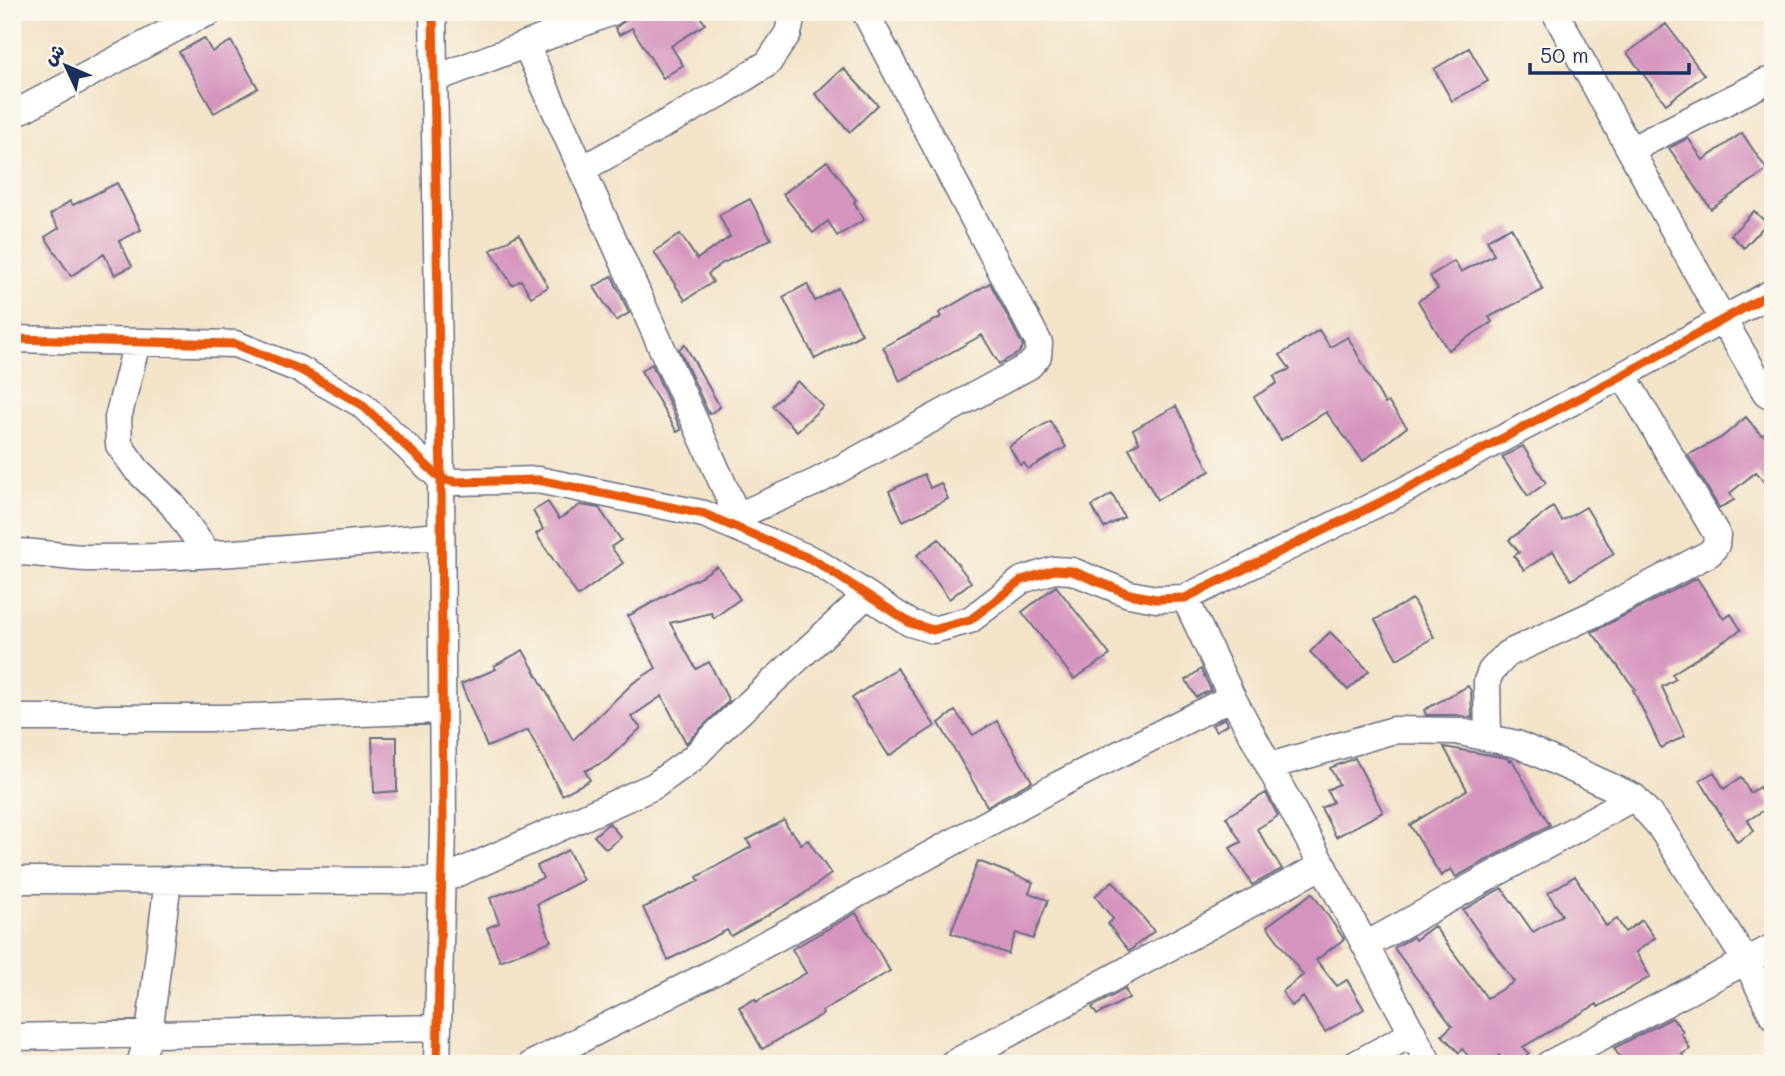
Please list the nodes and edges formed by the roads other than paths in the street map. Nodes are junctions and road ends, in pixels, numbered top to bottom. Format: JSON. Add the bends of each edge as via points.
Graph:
{"nodes":[{"id":1,"x":210,"y":12,"type":"edge"},
{"id":2,"x":433,"y":12,"type":"edge"},
{"id":3,"x":612,"y":12,"type":"edge"},
{"id":4,"x":793,"y":12,"type":"edge"},
{"id":5,"x":866,"y":12,"type":"edge"},
{"id":6,"x":1555,"y":12,"type":"edge"},
{"id":7,"x":526,"y":45,"type":"junction"},
{"id":8,"x":434,"y":79,"type":"junction"},
{"id":9,"x":1770,"y":86,"type":"edge"},
{"id":10,"x":12,"y":114,"type":"edge"},
{"id":11,"x":1630,"y":150,"type":"junction"},
{"id":12,"x":582,"y":169,"type":"junction"},
{"id":13,"x":1773,"y":292,"type":"edge"},
{"id":14,"x":1723,"y":320,"type":"junction"},
{"id":15,"x":12,"y":339,"type":"edge"},
{"id":16,"x":137,"y":342,"type":"junction"},
{"id":17,"x":1623,"y":375,"type":"junction"},
{"id":18,"x":1773,"y":397,"type":"edge"},
{"id":19,"x":441,"y":479,"type":"junction"},
{"id":20,"x":741,"y":523,"type":"junction"},
{"id":21,"x":441,"y":536,"type":"junction"},
{"id":22,"x":12,"y":552,"type":"edge"},
{"id":23,"x":207,"y":553,"type":"junction"},
{"id":24,"x":867,"y":595,"type":"junction"},
{"id":25,"x":1185,"y":598,"type":"junction"},
{"id":26,"x":1232,"y":697,"type":"junction"},
{"id":27,"x":440,"y":710,"type":"junction"},
{"id":28,"x":12,"y":718,"type":"edge"},
{"id":29,"x":1488,"y":738,"type":"junction"},
{"id":30,"x":1270,"y":766,"type":"junction"},
{"id":31,"x":1634,"y":797,"type":"junction"},
{"id":32,"x":1323,"y":865,"type":"junction"},
{"id":33,"x":12,"y":880,"type":"edge"},
{"id":34,"x":168,"y":880,"type":"junction"},
{"id":35,"x":440,"y":881,"type":"junction"},
{"id":36,"x":1366,"y":945,"type":"junction"},
{"id":37,"x":1773,"y":947,"type":"edge"},
{"id":38,"x":1746,"y":961,"type":"junction"},
{"id":39,"x":1773,"y":1016,"type":"edge"},
{"id":40,"x":438,"y":1028,"type":"junction"},
{"id":41,"x":1413,"y":1033,"type":"junction"},
{"id":42,"x":149,"y":1034,"type":"junction"},
{"id":43,"x":12,"y":1037,"type":"edge"},
{"id":44,"x":1579,"y":1057,"type":"edge"},
{"id":45,"x":140,"y":1064,"type":"edge"},
{"id":46,"x":437,"y":1064,"type":"edge"},
{"id":47,"x":533,"y":1064,"type":"edge"},
{"id":48,"x":952,"y":1064,"type":"edge"},
{"id":49,"x":1356,"y":1064,"type":"edge"},
{"id":50,"x":1429,"y":1064,"type":"edge"},
{"id":51,"x":1549,"y":1064,"type":"edge"}],
"edges":[{"from":1,"to":10,"type":"street"},
{"from":2,"to":8,"type":"street"},
{"from":3,"to":7,"type":"street"},
{"from":4,"to":12,"type":"street","via":[[788,33],[768,62]]},
{"from":5,"to":20,"type":"street","via":[[1039,343],[1038,356],[1029,366]]},
{"from":6,"to":11,"type":"street"},
{"from":7,"to":8,"type":"street"},
{"from":7,"to":12,"type":"street"},
{"from":8,"to":19,"type":"street"},
{"from":9,"to":11,"type":"street"},
{"from":11,"to":14,"type":"street"},
{"from":12,"to":20,"type":"street"},
{"from":13,"to":14,"type":"street"},
{"from":14,"to":17,"type":"street"},
{"from":14,"to":18,"type":"street","via":[[1766,393]]},
{"from":15,"to":16,"type":"street"},
{"from":16,"to":19,"type":"street","via":[[235,344],[301,370],[360,404]]},
{"from":16,"to":23,"type":"street","via":[[118,418],[119,445],[172,504]]},
{"from":17,"to":25,"type":"street","via":[[1399,493]]},
{"from":17,"to":29,"type":"street","via":[[1717,535],[1716,545],[1710,553],[1507,654],[1487,681]]},
{"from":19,"to":20,"type":"street","via":[[538,480]]},
{"from":19,"to":21,"type":"street"},
{"from":20,"to":24,"type":"street","via":[[815,561]]},
{"from":21,"to":23,"type":"street"},
{"from":21,"to":27,"type":"street"},
{"from":22,"to":23,"type":"street","via":[[85,558]]},
{"from":24,"to":25,"type":"street","via":[[910,624],[933,630],[970,620],[1022,580],[1054,570],[1072,571],[1129,594]]},
{"from":24,"to":35,"type":"street","via":[[693,758],[654,786]]},
{"from":25,"to":26,"type":"street"},
{"from":26,"to":30,"type":"street"},
{"from":26,"to":47,"type":"street"},
{"from":27,"to":28,"type":"street","via":[[226,718]]},
{"from":27,"to":35,"type":"street"},
{"from":29,"to":30,"type":"street","via":[[1455,731],[1394,730]]},
{"from":29,"to":31,"type":"street","via":[[1517,744]]},
{"from":30,"to":32,"type":"street"},
{"from":31,"to":36,"type":"street"},
{"from":31,"to":38,"type":"street","via":[[1659,825]]},
{"from":32,"to":36,"type":"street"},
{"from":32,"to":48,"type":"street"},
{"from":33,"to":34,"type":"street"},
{"from":34,"to":35,"type":"street"},
{"from":34,"to":42,"type":"street"},
{"from":35,"to":40,"type":"street"},
{"from":36,"to":41,"type":"street"},
{"from":37,"to":38,"type":"street"},
{"from":38,"to":39,"type":"street"},
{"from":38,"to":44,"type":"street"},
{"from":40,"to":42,"type":"street"},
{"from":40,"to":46,"type":"street"},
{"from":41,"to":49,"type":"street"},
{"from":41,"to":50,"type":"street"},
{"from":42,"to":43,"type":"street"},
{"from":42,"to":45,"type":"street"},
{"from":44,"to":51,"type":"street"}]}
